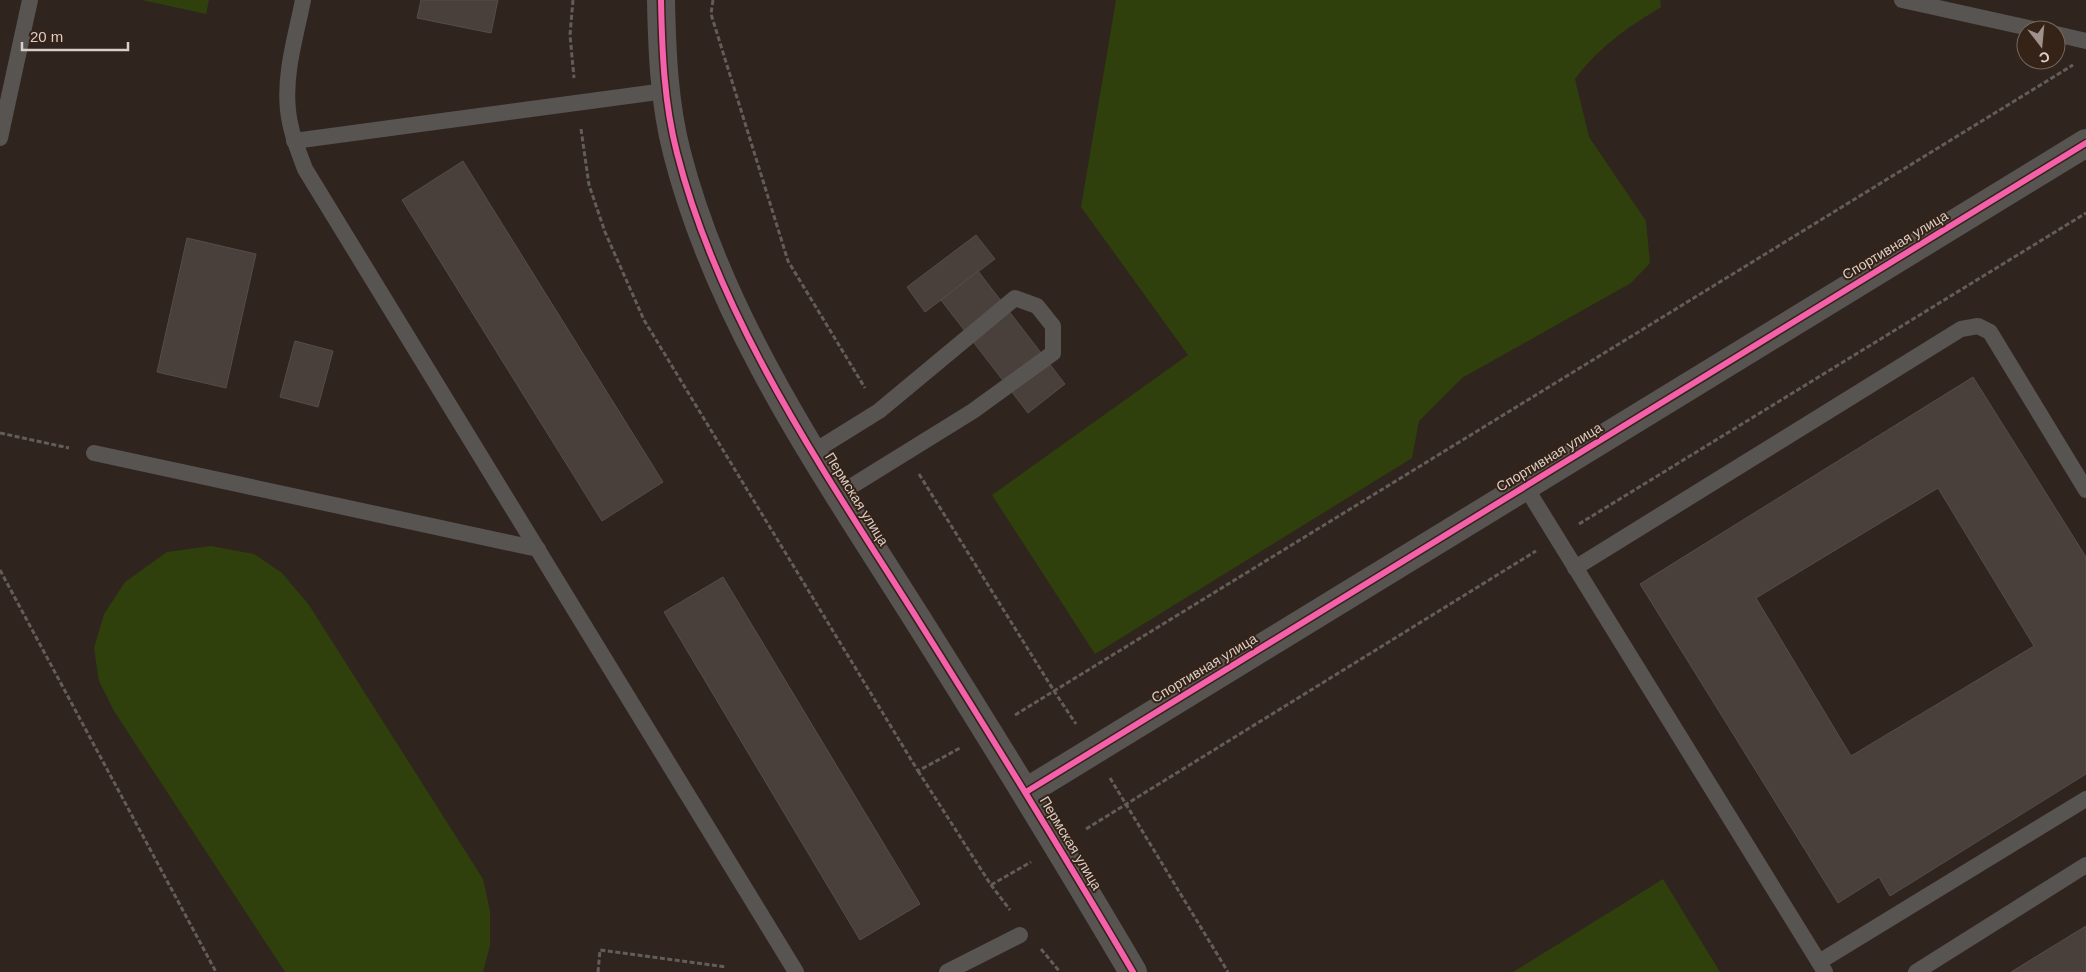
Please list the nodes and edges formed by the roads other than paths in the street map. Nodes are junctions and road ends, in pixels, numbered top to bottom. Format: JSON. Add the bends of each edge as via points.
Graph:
{"nodes":[{"id":1,"x":30,"y":0,"type":"edge"},
{"id":2,"x":303,"y":0,"type":"edge"},
{"id":3,"x":661,"y":0,"type":"edge"},
{"id":4,"x":1902,"y":0,"type":"edge"},
{"id":5,"x":2016,"y":25,"type":"edge"},
{"id":6,"x":2066,"y":36,"type":"edge"},
{"id":7,"x":2086,"y":41,"type":"edge"},
{"id":8,"x":665,"y":91,"type":"junction"},
{"id":9,"x":0,"y":138,"type":"edge"},
{"id":10,"x":294,"y":141,"type":"junction"},
{"id":11,"x":2086,"y":143,"type":"edge"},
{"id":12,"x":813,"y":452,"type":"junction"},
{"id":13,"x":94,"y":453,"type":"road end"},
{"id":14,"x":1525,"y":486,"type":"junction"},
{"id":15,"x":2086,"y":490,"type":"edge"},
{"id":16,"x":839,"y":494,"type":"junction"},
{"id":17,"x":538,"y":549,"type":"junction"},
{"id":18,"x":1575,"y":568,"type":"junction"},
{"id":19,"x":1026,"y":792,"type":"junction"},
{"id":20,"x":2086,"y":799,"type":"edge"},
{"id":21,"x":2086,"y":865,"type":"edge"},
{"id":22,"x":1020,"y":935,"type":"dead end"},
{"id":23,"x":1822,"y":967,"type":"edge"},
{"id":24,"x":796,"y":972,"type":"edge"},
{"id":25,"x":947,"y":972,"type":"edge"},
{"id":26,"x":1132,"y":972,"type":"edge"},
{"id":27,"x":1916,"y":972,"type":"edge"}],
"edges":[{"from":1,"to":9,"type":"lane"},
{"from":2,"to":10,"type":"lane","via":[[287,83]]},
{"from":3,"to":8,"type":"street","name":"Пермская улица"},
{"from":4,"to":5,"type":"lane"},
{"from":6,"to":7,"type":"lane"},
{"from":8,"to":10,"type":"lane"},
{"from":8,"to":12,"type":"street","name":"Пермская улица","via":[[676,152],[698,224],[753,346]]},
{"from":10,"to":17,"type":"lane","via":[[318,192]]},
{"from":11,"to":14,"type":"street","name":"Спортивная улица"},
{"from":12,"to":16,"type":"street","name":"Пермская улица"},
{"from":12,"to":16,"type":"lane","via":[[879,411],[1015,298],[1037,306],[1053,326],[1053,353],[974,411]]},
{"from":13,"to":17,"type":"lane"},
{"from":14,"to":18,"type":"lane"},
{"from":14,"to":19,"type":"street","name":"Спортивная улица"},
{"from":15,"to":18,"type":"lane","via":[[1990,332],[1978,326],[1961,329]]},
{"from":16,"to":19,"type":"street","name":"Пермская улица"},
{"from":17,"to":24,"type":"lane"},
{"from":18,"to":23,"type":"lane"},
{"from":19,"to":26,"type":"street","name":"Пермская улица"},
{"from":20,"to":23,"type":"lane"},
{"from":21,"to":27,"type":"lane"},
{"from":22,"to":25,"type":"lane"}]}
